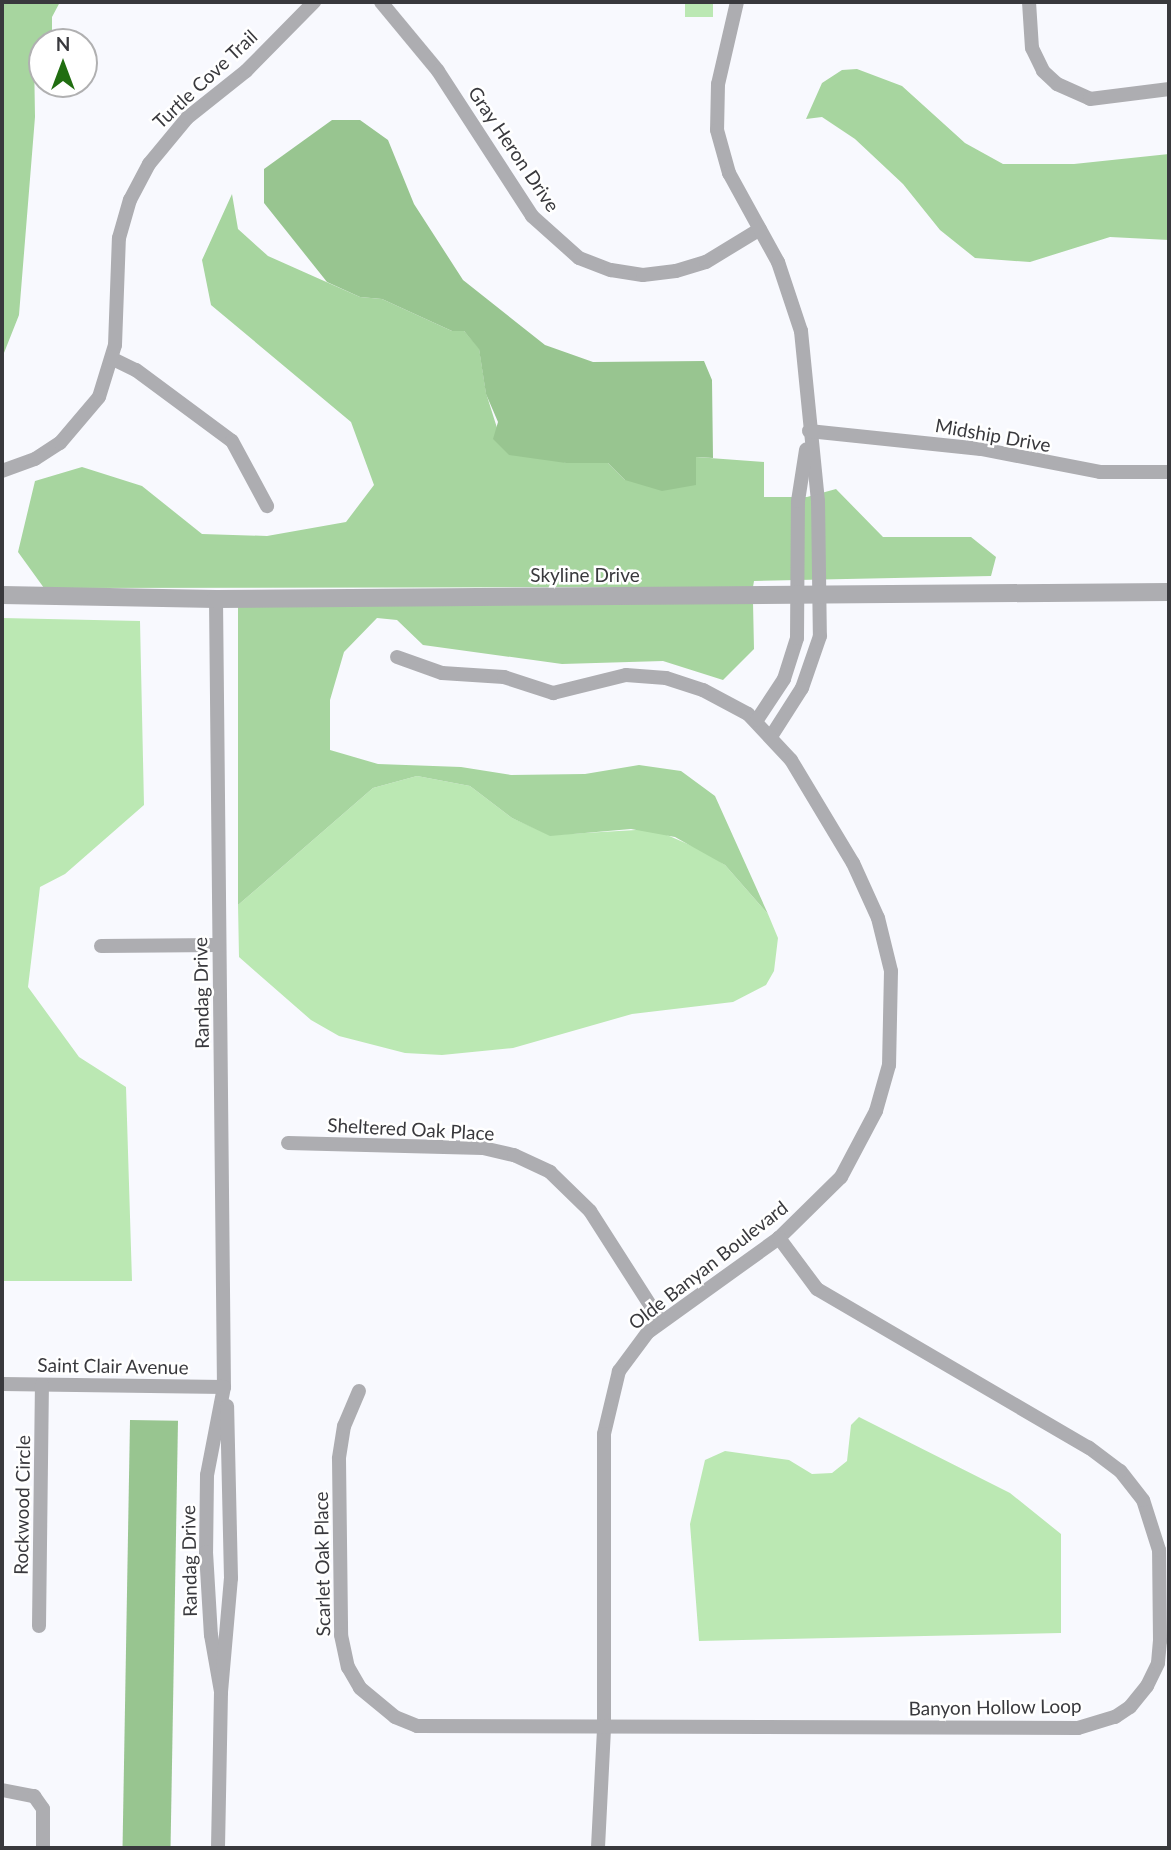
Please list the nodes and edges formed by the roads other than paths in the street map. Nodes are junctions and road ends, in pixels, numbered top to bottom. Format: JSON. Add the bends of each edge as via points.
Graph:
{"nodes":[{"id":1,"x":314,"y":2,"type":"edge"},
{"id":2,"x":381,"y":2,"type":"edge"},
{"id":3,"x":737,"y":2,"type":"edge"},
{"id":4,"x":1029,"y":2,"type":"edge"},
{"id":5,"x":1169,"y":89,"type":"edge"},
{"id":6,"x":760,"y":229,"type":"junction"},
{"id":7,"x":113,"y":359,"type":"junction"},
{"id":8,"x":810,"y":431,"type":"junction"},
{"id":9,"x":2,"y":471,"type":"edge"},
{"id":10,"x":1169,"y":472,"type":"edge"},
{"id":11,"x":267,"y":506,"type":"dead end"},
{"id":12,"x":1169,"y":592,"type":"edge"},
{"id":13,"x":800,"y":594,"type":"junction"},
{"id":14,"x":819,"y":594,"type":"junction"},
{"id":15,"x":2,"y":595,"type":"edge"},
{"id":16,"x":216,"y":599,"type":"junction"},
{"id":17,"x":397,"y":657,"type":"dead end"},
{"id":18,"x":788,"y":668,"type":"junction"},
{"id":19,"x":807,"y":677,"type":"junction"},
{"id":20,"x":757,"y":720,"type":"junction"},
{"id":21,"x":772,"y":735,"type":"junction"},
{"id":22,"x":219,"y":945,"type":"junction"},
{"id":23,"x":101,"y":946,"type":"dead end"},
{"id":24,"x":288,"y":1143,"type":"dead end"},
{"id":25,"x":779,"y":1238,"type":"junction"},
{"id":26,"x":662,"y":1322,"type":"junction"},
{"id":27,"x":2,"y":1384,"type":"edge"},
{"id":28,"x":42,"y":1385,"type":"junction"},
{"id":29,"x":224,"y":1387,"type":"junction"},
{"id":30,"x":359,"y":1391,"type":"dead end"},
{"id":31,"x":39,"y":1626,"type":"dead end"},
{"id":32,"x":221,"y":1692,"type":"junction"},
{"id":33,"x":604,"y":1730,"type":"junction"},
{"id":34,"x":2,"y":1790,"type":"edge"},
{"id":35,"x":43,"y":1848,"type":"edge"},
{"id":36,"x":218,"y":1848,"type":"edge"},
{"id":37,"x":598,"y":1848,"type":"edge"}],
"edges":[{"from":1,"to":7,"type":"street","name":"Turtle Cove Trail","via":[[246,71],[179,125],[142,175],[126,211],[116,253]]},
{"from":2,"to":6,"type":"street","name":"Gray Heron Drive","via":[[438,71],[532,216],[579,258],[643,275],[676,271],[706,262]]},
{"from":3,"to":6,"type":"street","via":[[718,84],[717,130],[729,173]]},
{"from":4,"to":5,"type":"street","via":[[1032,48],[1043,71],[1057,85],[1090,99]]},
{"from":6,"to":8,"type":"street","via":[[778,262],[801,331]]},
{"from":7,"to":9,"type":"street","name":"Turtle Cove Trail","via":[[99,397],[72,433],[36,459]]},
{"from":7,"to":11,"type":"street","via":[[136,370],[232,441]]},
{"from":8,"to":10,"type":"street","name":"Midship Drive","via":[[981,449],[1100,472]]},
{"from":8,"to":13,"type":"street","via":[[798,502]]},
{"from":8,"to":14,"type":"street","via":[[818,501]]},
{"from":12,"to":14,"type":"street","name":"Skyline Drive"},
{"from":13,"to":14,"type":"street","name":"Skyline Drive"},
{"from":13,"to":16,"type":"street","name":"Skyline Drive"},
{"from":13,"to":18,"type":"street","via":[[797,638]]},
{"from":14,"to":19,"type":"street","via":[[820,636]]},
{"from":15,"to":16,"type":"street","name":"Skyline Drive"},
{"from":16,"to":22,"type":"street","name":"Randag Drive"},
{"from":17,"to":20,"type":"street","name":"Olde Banyan Boulevard","via":[[442,673],[504,677],[554,694],[626,675],[666,678],[715,695]]},
{"from":18,"to":19,"type":"street"},
{"from":18,"to":20,"type":"street"},
{"from":19,"to":21,"type":"street"},
{"from":20,"to":21,"type":"street","name":"Olde Banyan Boulevard"},
{"from":21,"to":25,"type":"street","name":"Olde Banyan Boulevard","via":[[801,776],[871,898],[888,952],[893,1005],[889,1065],[876,1111],[860,1144],[841,1177]]},
{"from":22,"to":23,"type":"street"},
{"from":22,"to":29,"type":"street","name":"Randag Drive"},
{"from":24,"to":26,"type":"street","name":"Sheltered Oak Place","via":[[484,1148],[514,1155],[550,1172],[590,1211]]},
{"from":25,"to":26,"type":"street","name":"Olde Banyan Boulevard"},
{"from":25,"to":33,"type":"street","name":"Banyon Hollow Loop","via":[[817,1289],[1121,1471],[1143,1500],[1159,1550],[1158,1662],[1130,1707],[1115,1717],[1078,1728]]},
{"from":26,"to":33,"type":"street","name":"Olde Banyan Boulevard","via":[[630,1352],[620,1371],[604,1434]]},
{"from":27,"to":28,"type":"street","name":"Saint Clair Avenue"},
{"from":28,"to":29,"type":"street","name":"Saint Clair Avenue"},
{"from":28,"to":31,"type":"street","name":"Rockwood Circle"},
{"from":29,"to":32,"type":"street","name":"Randag Drive","via":[[229,1425],[231,1578]]},
{"from":29,"to":32,"type":"street","name":"Randag Drive","via":[[207,1475],[206,1552],[211,1636]]},
{"from":30,"to":33,"type":"street","name":"Scarlet Oak Place","via":[[344,1426],[339,1459],[341,1635],[348,1667],[360,1688],[395,1717],[417,1726]]},
{"from":32,"to":36,"type":"street","name":"Randag Drive"},
{"from":33,"to":37,"type":"street","name":"Olde Banyan Boulevard"},
{"from":34,"to":35,"type":"street","via":[[34,1796],[43,1809]]}]}
